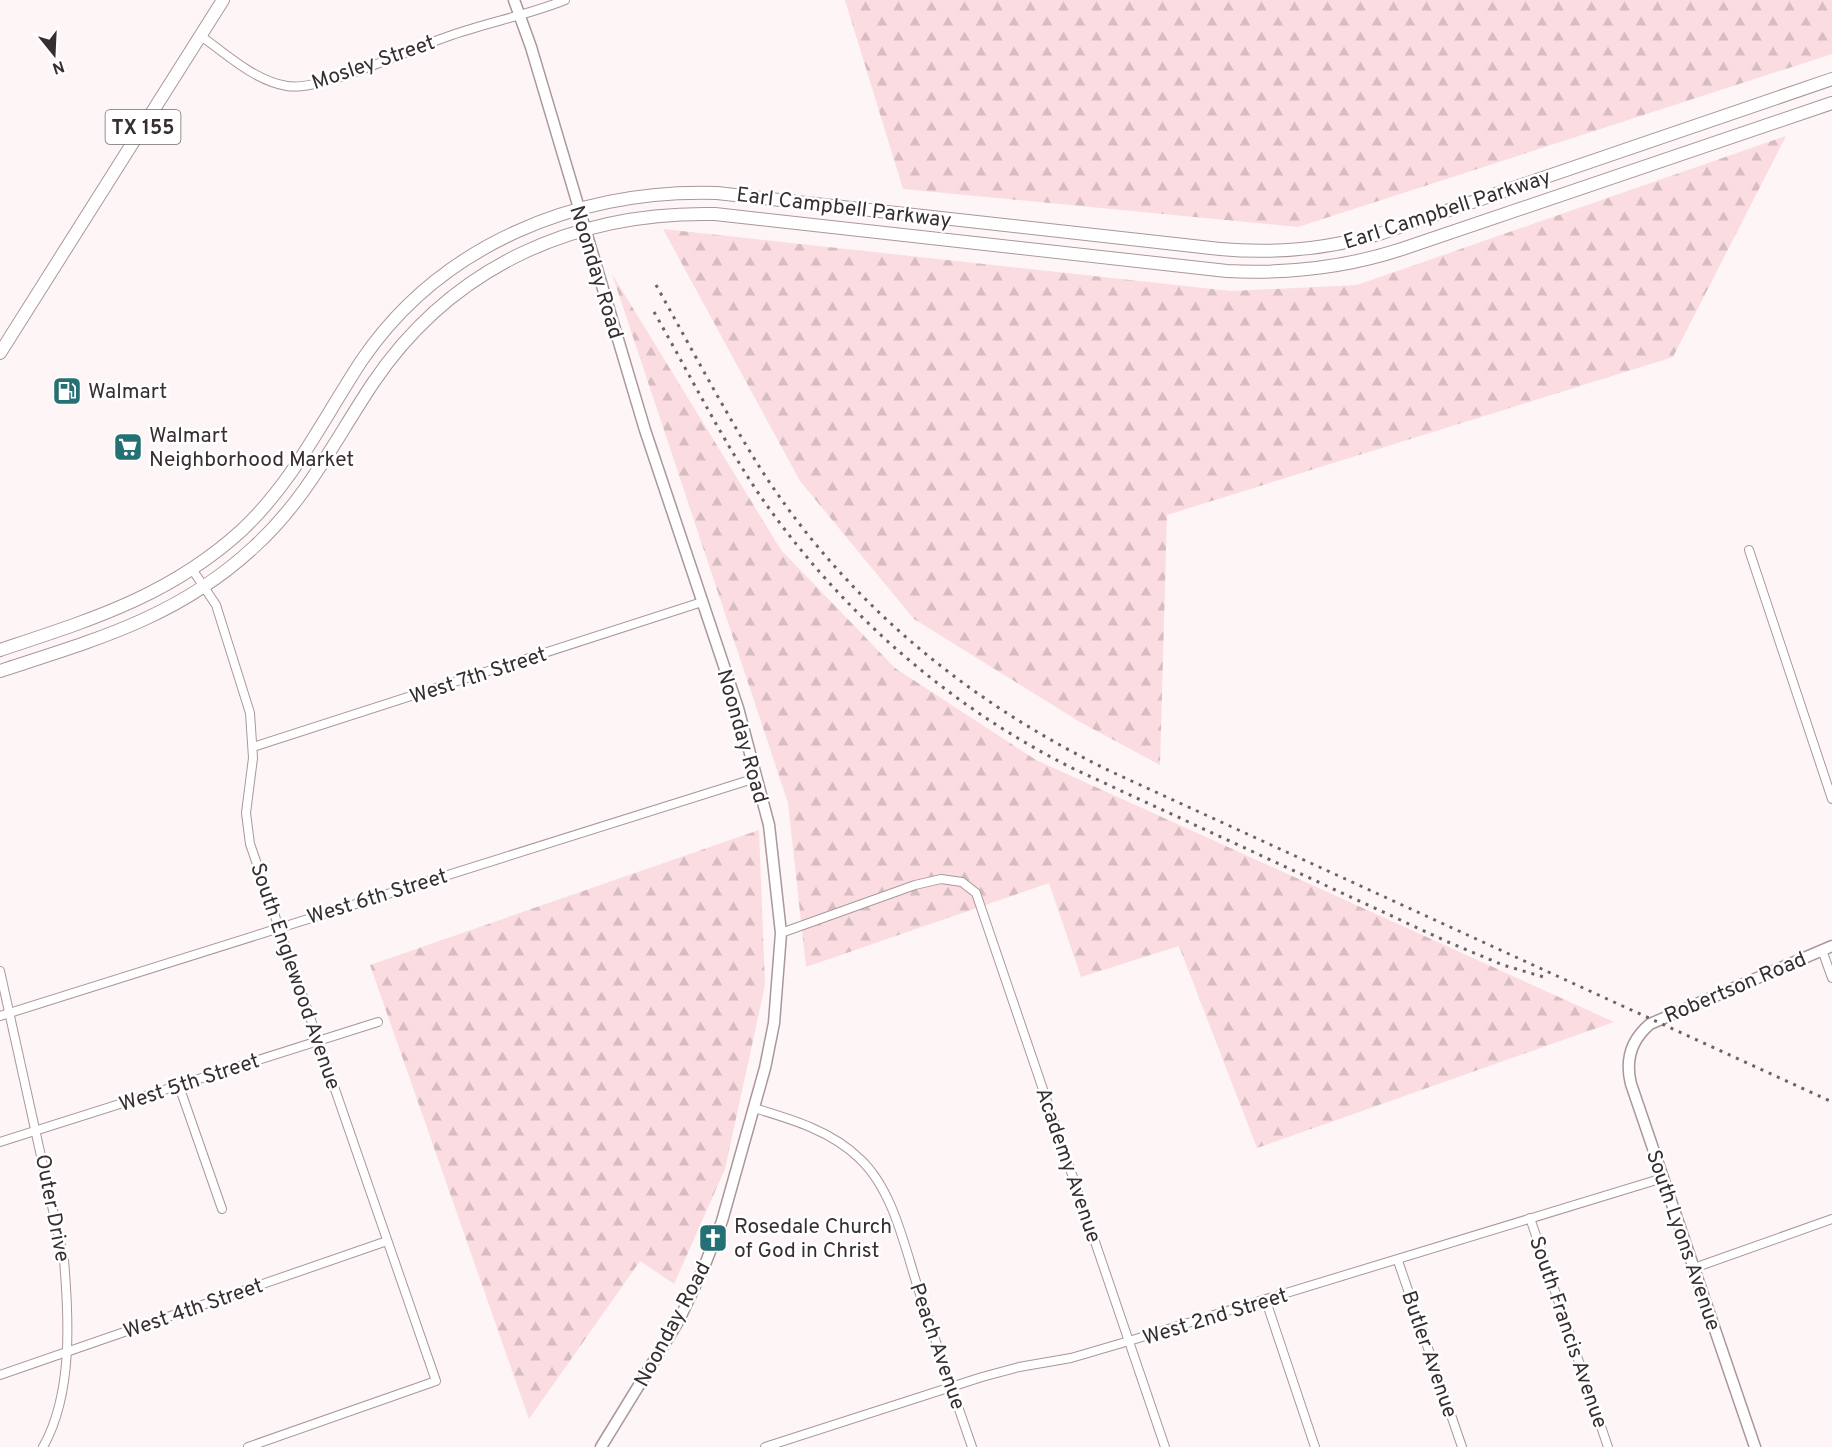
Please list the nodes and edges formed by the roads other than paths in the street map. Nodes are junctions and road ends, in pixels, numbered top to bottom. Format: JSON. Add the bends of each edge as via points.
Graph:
{"nodes":[{"id":1,"x":224,"y":0,"type":"edge"},
{"id":2,"x":514,"y":0,"type":"edge"},
{"id":3,"x":565,"y":0,"type":"edge"},
{"id":4,"x":520,"y":15,"type":"junction"},
{"id":5,"x":201,"y":36,"type":"junction"},
{"id":6,"x":1832,"y":79,"type":"edge"},
{"id":7,"x":1832,"y":103,"type":"edge"},
{"id":8,"x":578,"y":207,"type":"junction"},
{"id":9,"x":584,"y":228,"type":"junction"},
{"id":10,"x":1365,"y":238,"type":"junction"},
{"id":11,"x":1370,"y":259,"type":"junction"},
{"id":12,"x":0,"y":353,"type":"edge"},
{"id":13,"x":349,"y":381,"type":"junction"},
{"id":14,"x":368,"y":392,"type":"junction"},
{"id":15,"x":1749,"y":550,"type":"dead end"},
{"id":16,"x":192,"y":569,"type":"junction"},
{"id":17,"x":205,"y":587,"type":"junction"},
{"id":18,"x":702,"y":602,"type":"junction"},
{"id":19,"x":98,"y":617,"type":"junction"},
{"id":20,"x":36,"y":638,"type":"junction"},
{"id":21,"x":105,"y":638,"type":"junction"},
{"id":22,"x":6,"y":648,"type":"edge"},
{"id":23,"x":42,"y":657,"type":"junction"},
{"id":24,"x":19,"y":664,"type":"junction"},
{"id":25,"x":0,"y":671,"type":"edge"},
{"id":26,"x":253,"y":747,"type":"junction"},
{"id":27,"x":756,"y":778,"type":"junction"},
{"id":28,"x":1832,"y":799,"type":"edge"},
{"id":29,"x":278,"y":927,"type":"junction"},
{"id":30,"x":781,"y":933,"type":"junction"},
{"id":31,"x":1827,"y":948,"type":"edge"},
{"id":32,"x":0,"y":971,"type":"edge"},
{"id":33,"x":1832,"y":978,"type":"edge"},
{"id":34,"x":10,"y":1013,"type":"junction"},
{"id":35,"x":0,"y":1017,"type":"edge"},
{"id":36,"x":378,"y":1022,"type":"dead end"},
{"id":37,"x":1640,"y":1033,"type":"joint"},
{"id":38,"x":319,"y":1039,"type":"junction"},
{"id":39,"x":179,"y":1086,"type":"junction"},
{"id":40,"x":754,"y":1108,"type":"junction"},
{"id":41,"x":37,"y":1130,"type":"junction"},
{"id":42,"x":0,"y":1142,"type":"edge"},
{"id":43,"x":1663,"y":1178,"type":"junction"},
{"id":44,"x":222,"y":1209,"type":"dead end"},
{"id":45,"x":1530,"y":1218,"type":"junction"},
{"id":46,"x":1832,"y":1219,"type":"edge"},
{"id":47,"x":387,"y":1241,"type":"junction"},
{"id":48,"x":1398,"y":1261,"type":"junction"},
{"id":49,"x":1694,"y":1268,"type":"junction"},
{"id":50,"x":1266,"y":1301,"type":"junction"},
{"id":51,"x":1129,"y":1341,"type":"junction"},
{"id":52,"x":65,"y":1352,"type":"junction"},
{"id":53,"x":0,"y":1375,"type":"edge"},
{"id":54,"x":951,"y":1387,"type":"junction"},
{"id":55,"x":44,"y":1447,"type":"edge"},
{"id":56,"x":248,"y":1447,"type":"edge"},
{"id":57,"x":601,"y":1447,"type":"edge"},
{"id":58,"x":765,"y":1447,"type":"edge"},
{"id":59,"x":972,"y":1447,"type":"edge"},
{"id":60,"x":1165,"y":1447,"type":"edge"},
{"id":61,"x":1315,"y":1447,"type":"edge"},
{"id":62,"x":1462,"y":1447,"type":"edge"},
{"id":63,"x":1608,"y":1447,"type":"edge"},
{"id":64,"x":1755,"y":1447,"type":"edge"}],
"edges":[{"from":1,"to":5,"type":"main road","number":"TX 155"},
{"from":2,"to":4,"type":"street","name":"Noonday Road"},
{"from":3,"to":4,"type":"street"},
{"from":4,"to":5,"type":"street","name":"Mosley Street","via":[[301,86],[287,86],[265,78]]},
{"from":4,"to":8,"type":"street","name":"Noonday Road"},
{"from":5,"to":12,"type":"main road","number":"TX 155"},
{"from":6,"to":10,"type":"main road","name":"Earl Campbell Parkway"},
{"from":7,"to":11,"type":"main road","name":"Earl Campbell Parkway"},
{"from":8,"to":9,"type":"street","name":"Noonday Road"},
{"from":8,"to":10,"type":"main road","name":"Earl Campbell Parkway","via":[[644,195],[717,193],[1235,251],[1297,250]]},
{"from":8,"to":13,"type":"main road","name":"Earl Campbell Parkway","via":[[508,235],[454,269],[392,324]]},
{"from":9,"to":11,"type":"main road","name":"Earl Campbell Parkway","via":[[653,216],[715,214],[1227,271],[1303,271]]},
{"from":9,"to":14,"type":"main road","name":"Earl Campbell Parkway","via":[[510,259],[460,290],[407,339]]},
{"from":9,"to":18,"type":"street","name":"Noonday Road","via":[[673,521]]},
{"from":10,"to":11,"type":"main road"},
{"from":13,"to":14,"type":"main road"},
{"from":13,"to":16,"type":"main road","name":"Earl Campbell Parkway","via":[[281,487],[242,529]]},
{"from":14,"to":17,"type":"main road","name":"Earl Campbell Parkway","via":[[303,495],[255,546]]},
{"from":15,"to":28,"type":"street"},
{"from":16,"to":17,"type":"street","name":"South Englewood Avenue"},
{"from":16,"to":19,"type":"main road","name":"Earl Campbell Parkway","via":[[151,594]]},
{"from":17,"to":21,"type":"main road","name":"Earl Campbell Parkway","via":[[154,617]]},
{"from":17,"to":26,"type":"street","name":"South Englewood Avenue","via":[[219,613],[248,706]]},
{"from":18,"to":26,"type":"street","name":"West 7th Street"},
{"from":18,"to":27,"type":"street","name":"Noonday Road","via":[[738,708]]},
{"from":19,"to":20,"type":"main road","name":"Earl Campbell Parkway"},
{"from":19,"to":21,"type":"main road"},
{"from":20,"to":22,"type":"main road","name":"Earl Campbell Parkway"},
{"from":20,"to":23,"type":"main road"},
{"from":21,"to":23,"type":"main road","name":"Earl Campbell Parkway"},
{"from":22,"to":24,"type":"main road"},
{"from":23,"to":24,"type":"main road","name":"Earl Campbell Parkway"},
{"from":24,"to":25,"type":"main road","name":"Earl Campbell Parkway"},
{"from":26,"to":29,"type":"street","name":"South Englewood Avenue","via":[[246,824]]},
{"from":27,"to":29,"type":"street","name":"West 6th Street"},
{"from":27,"to":30,"type":"street","name":"Noonday Road","via":[[769,825]]},
{"from":29,"to":34,"type":"street","name":"West 6th Street"},
{"from":29,"to":38,"type":"street","name":"South Englewood Avenue"},
{"from":30,"to":40,"type":"street","name":"Noonday Road","via":[[774,1023]]},
{"from":30,"to":51,"type":"street","name":"Academy Avenue","via":[[915,885],[941,879],[968,886],[981,902]]},
{"from":31,"to":33,"type":"street"},
{"from":31,"to":37,"type":"street","name":"Robertson Road","via":[[1656,1021]]},
{"from":32,"to":34,"type":"street","name":"Outer Drive"},
{"from":34,"to":35,"type":"street","name":"West 6th Street"},
{"from":34,"to":41,"type":"street","name":"Outer Drive"},
{"from":36,"to":38,"type":"street","name":"West 5th Street"},
{"from":37,"to":43,"type":"street","name":"South Lyons Avenue","via":[[1630,1052],[1629,1075]]},
{"from":38,"to":39,"type":"street","name":"West 5th Street"},
{"from":38,"to":47,"type":"street","name":"South Englewood Avenue"},
{"from":39,"to":41,"type":"street","name":"West 5th Street"},
{"from":39,"to":44,"type":"street"},
{"from":40,"to":54,"type":"street","name":"Peach Avenue","via":[[805,1124],[862,1160],[890,1206]]},
{"from":40,"to":57,"type":"street","name":"Noonday Road","via":[[722,1221],[704,1267],[679,1320]]},
{"from":41,"to":42,"type":"street","name":"West 5th Street"},
{"from":41,"to":52,"type":"street","name":"Outer Drive","via":[[64,1260]]},
{"from":43,"to":45,"type":"street","name":"West 2nd Street"},
{"from":43,"to":49,"type":"street","name":"South Lyons Avenue"},
{"from":45,"to":48,"type":"street","name":"West 2nd Street"},
{"from":45,"to":63,"type":"street","name":"South Francis Avenue"},
{"from":46,"to":49,"type":"street"},
{"from":47,"to":52,"type":"street","name":"West 4th Street"},
{"from":47,"to":56,"type":"street","name":"South Englewood Avenue","via":[[436,1381]]},
{"from":48,"to":50,"type":"street","name":"West 2nd Street"},
{"from":48,"to":62,"type":"street","name":"Butler Avenue"},
{"from":49,"to":64,"type":"street","name":"South Lyons Avenue"},
{"from":50,"to":51,"type":"street","name":"West 2nd Street"},
{"from":50,"to":61,"type":"street"},
{"from":51,"to":54,"type":"street","name":"West 2nd Street"},
{"from":51,"to":60,"type":"street","name":"Academy Avenue"},
{"from":52,"to":53,"type":"street","name":"West 4th Street"},
{"from":52,"to":55,"type":"street","name":"Outer Drive","via":[[58,1405]]},
{"from":54,"to":58,"type":"street","name":"West 2nd Street"},
{"from":54,"to":59,"type":"street","name":"Peach Avenue"}]}
